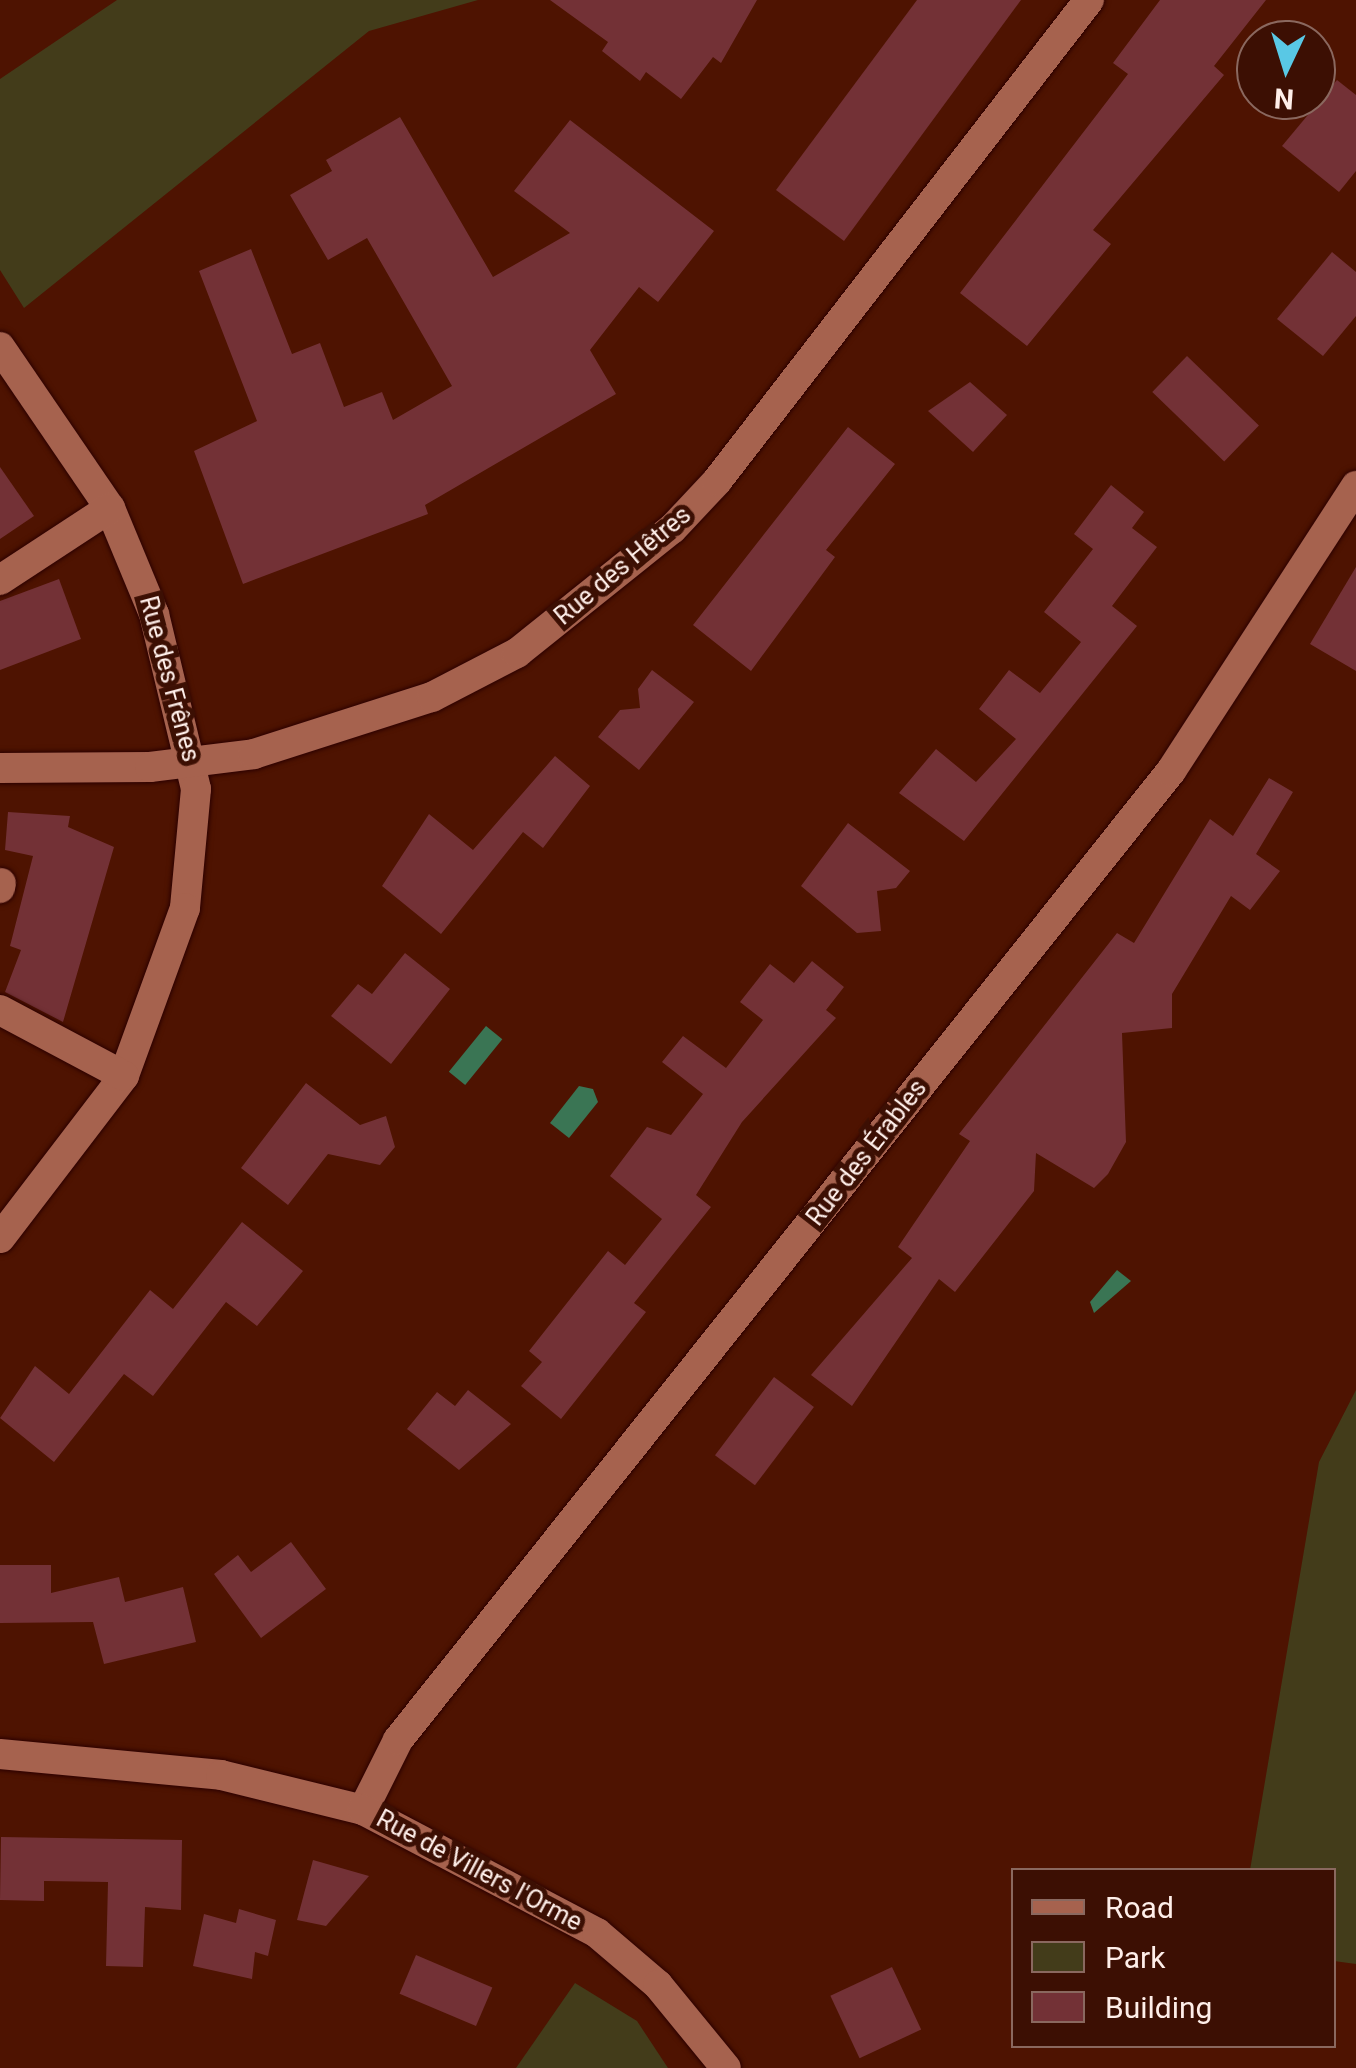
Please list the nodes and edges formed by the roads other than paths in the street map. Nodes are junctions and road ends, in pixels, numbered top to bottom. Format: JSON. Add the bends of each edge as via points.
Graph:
{"nodes":[{"id":1,"x":1089,"y":0,"type":"edge"},
{"id":2,"x":0,"y":347,"type":"edge"},
{"id":3,"x":1356,"y":486,"type":"edge"},
{"id":4,"x":110,"y":508,"type":"junction"},
{"id":5,"x":0,"y":580,"type":"edge"},
{"id":6,"x":193,"y":763,"type":"junction"},
{"id":7,"x":0,"y":768,"type":"edge"},
{"id":8,"x":0,"y":1010,"type":"edge"},
{"id":9,"x":124,"y":1076,"type":"junction"},
{"id":10,"x":0,"y":1238,"type":"edge"},
{"id":11,"x":0,"y":1754,"type":"edge"},
{"id":12,"x":364,"y":1810,"type":"junction"},
{"id":13,"x":726,"y":2068,"type":"edge"}],
"edges":[{"from":1,"to":6,"type":"street","name":"Rue des Hêtres","via":[[717,480],[646,552],[517,653],[432,696],[316,738]]},
{"from":2,"to":4,"type":"street","name":"Rue des Frênes"},
{"from":3,"to":12,"type":"street","name":"Rue des Érables","via":[[1171,771],[398,1740]]},
{"from":4,"to":5,"type":"street"},
{"from":4,"to":6,"type":"street","name":"Rue des Frênes","via":[[154,614]]},
{"from":6,"to":7,"type":"street","name":"Rue des Hêtres"},
{"from":6,"to":9,"type":"street","name":"Rue des Frênes","via":[[185,908]]},
{"from":8,"to":9,"type":"street"},
{"from":9,"to":10,"type":"street","name":"Rue des Frênes"},
{"from":11,"to":12,"type":"street","name":"Rue de Villers l'Orme","via":[[254,1780]]},
{"from":12,"to":13,"type":"street","name":"Rue de Villers l'Orme","via":[[596,1934],[658,1985]]}]}
